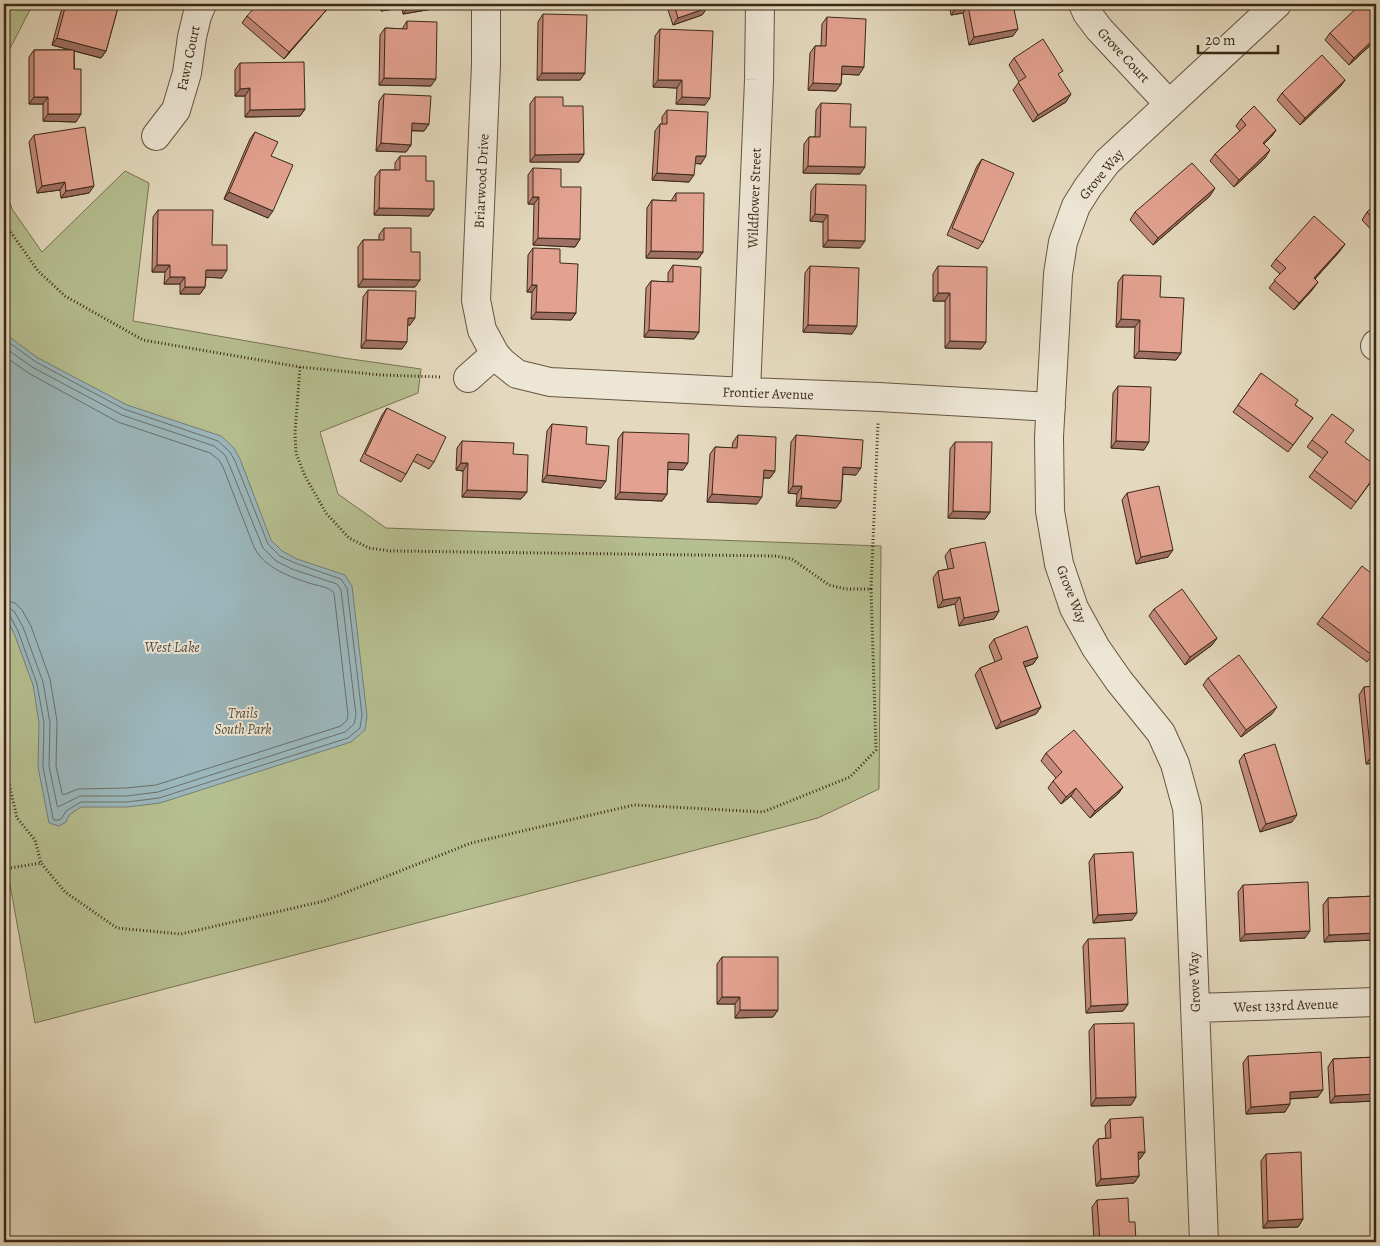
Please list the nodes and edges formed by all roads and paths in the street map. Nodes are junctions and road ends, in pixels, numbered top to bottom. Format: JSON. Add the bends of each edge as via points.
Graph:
{"nodes":[{"id":1,"x":202,"y":4,"type":"edge"},
{"id":2,"x":486,"y":4,"type":"edge"},
{"id":3,"x":760,"y":4,"type":"edge"},
{"id":4,"x":1083,"y":4,"type":"edge"},
{"id":5,"x":1277,"y":4,"type":"edge"},
{"id":6,"x":1170,"y":104,"type":"junction"},
{"id":7,"x":156,"y":136,"type":"dead end"},
{"id":8,"x":4,"y":216,"type":"edge"},
{"id":9,"x":494,"y":354,"type":"junction"},
{"id":10,"x":300,"y":367,"type":"junction"},
{"id":11,"x":468,"y":378,"type":"joint"},
{"id":12,"x":746,"y":392,"type":"junction"},
{"id":13,"x":879,"y":397,"type":"junction"},
{"id":14,"x":1051,"y":408,"type":"junction"},
{"id":15,"x":871,"y":589,"type":"junction"},
{"id":16,"x":4,"y":761,"type":"edge"},
{"id":17,"x":41,"y":864,"type":"junction"},
{"id":18,"x":4,"y":869,"type":"edge"},
{"id":19,"x":1376,"y":1002,"type":"edge"},
{"id":20,"x":1195,"y":1008,"type":"junction"},
{"id":21,"x":1204,"y":1242,"type":"edge"}],
"edges":[{"from":1,"to":7,"type":"street","name":"Fawn Court","via":[[176,110]]},
{"from":2,"to":9,"type":"street","name":"Briarwood Drive","via":[[476,300],[482,330]]},
{"from":3,"to":12,"type":"street","name":"Wildflower Street"},
{"from":4,"to":6,"type":"street","name":"Grove Court","via":[[1099,29]]},
{"from":5,"to":6,"type":"street","name":"Grove Way"},
{"from":6,"to":14,"type":"street","name":"Grove Way","via":[[1107,162],[1076,206],[1063,242],[1058,274]]},
{"from":8,"to":10,"type":"path","via":[[10,231],[38,271],[65,296],[143,340]]},
{"from":9,"to":11,"type":"street"},
{"from":9,"to":12,"type":"street","name":"Frontier Avenue","via":[[517,374],[550,382]]},
{"from":10,"to":11,"type":"path","via":[[380,375]]},
{"from":10,"to":15,"type":"path","via":[[296,453],[326,513],[349,538],[369,548],[391,551],[776,556],[792,560],[829,585]]},
{"from":12,"to":13,"type":"street","name":"Frontier Avenue"},
{"from":13,"to":14,"type":"street","name":"Frontier Avenue"},
{"from":13,"to":15,"type":"path"},
{"from":14,"to":20,"type":"street","name":"Grove Way","via":[[1048,437],[1050,511],[1062,573],[1074,608],[1096,648],[1161,733],[1175,764],[1186,808]]},
{"from":15,"to":17,"type":"path","via":[[876,750],[850,777],[763,812],[634,805],[471,843],[324,901],[181,934],[117,928],[65,892]]},
{"from":16,"to":17,"type":"path","via":[[17,818],[35,840]]},
{"from":17,"to":18,"type":"path"},
{"from":19,"to":20,"type":"street","name":"West 133rd Avenue"},
{"from":20,"to":21,"type":"street","name":"Grove Way"}]}
